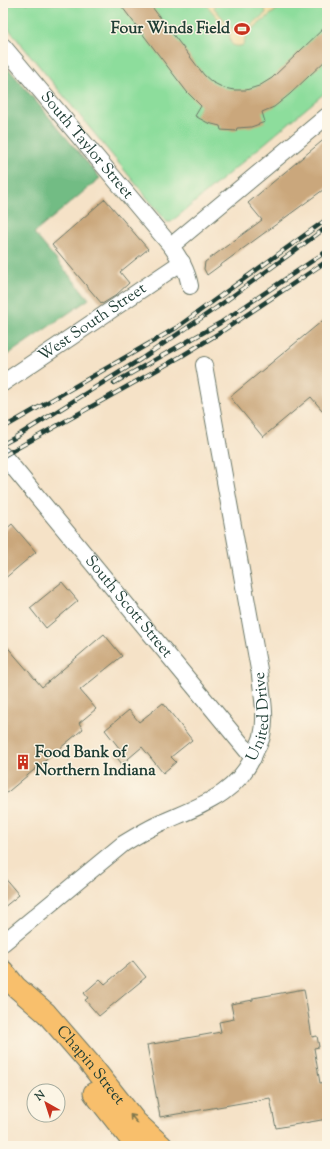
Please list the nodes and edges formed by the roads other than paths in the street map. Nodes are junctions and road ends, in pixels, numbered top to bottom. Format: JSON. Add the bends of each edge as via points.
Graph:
{"nodes":[{"id":1,"x":3,"y":46,"type":"edge"},
{"id":2,"x":327,"y":116,"type":"edge"},
{"id":3,"x":171,"y":246,"type":"junction"},
{"id":4,"x":182,"y":262,"type":"junction"},
{"id":5,"x":190,"y":286,"type":"dead end"},
{"id":6,"x":204,"y":365,"type":"dead end"},
{"id":7,"x":3,"y":383,"type":"edge"},
{"id":8,"x":3,"y":455,"type":"edge"},
{"id":9,"x":253,"y":758,"type":"junction"},
{"id":10,"x":3,"y":943,"type":"edge"},
{"id":11,"x":3,"y":971,"type":"edge"},
{"id":12,"x":16,"y":987,"type":"junction"},
{"id":13,"x":136,"y":1146,"type":"edge"},
{"id":14,"x":162,"y":1146,"type":"edge"}],
"edges":[{"from":1,"to":3,"type":"street","name":"South Taylor Street"},
{"from":2,"to":3,"type":"street"},
{"from":3,"to":4,"type":"street"},
{"from":4,"to":5,"type":"street"},
{"from":4,"to":7,"type":"street","name":"West South Street"},
{"from":6,"to":9,"type":"street","name":"United Drive","via":[[260,676],[264,716],[262,736]]},
{"from":8,"to":9,"type":"street","name":"South Scott Street"},
{"from":9,"to":10,"type":"street","name":"United Drive","via":[[244,774],[223,794],[141,832],[123,844]]},
{"from":11,"to":12,"type":"main road","name":"Chapin Street"},
{"from":12,"to":13,"type":"main road","name":"Chapin Street","via":[[36,1022]]},
{"from":14,"to":12,"type":"main road","name":"Chapin Street","one_way":true,"via":[[136,1122],[46,1013]]}]}
